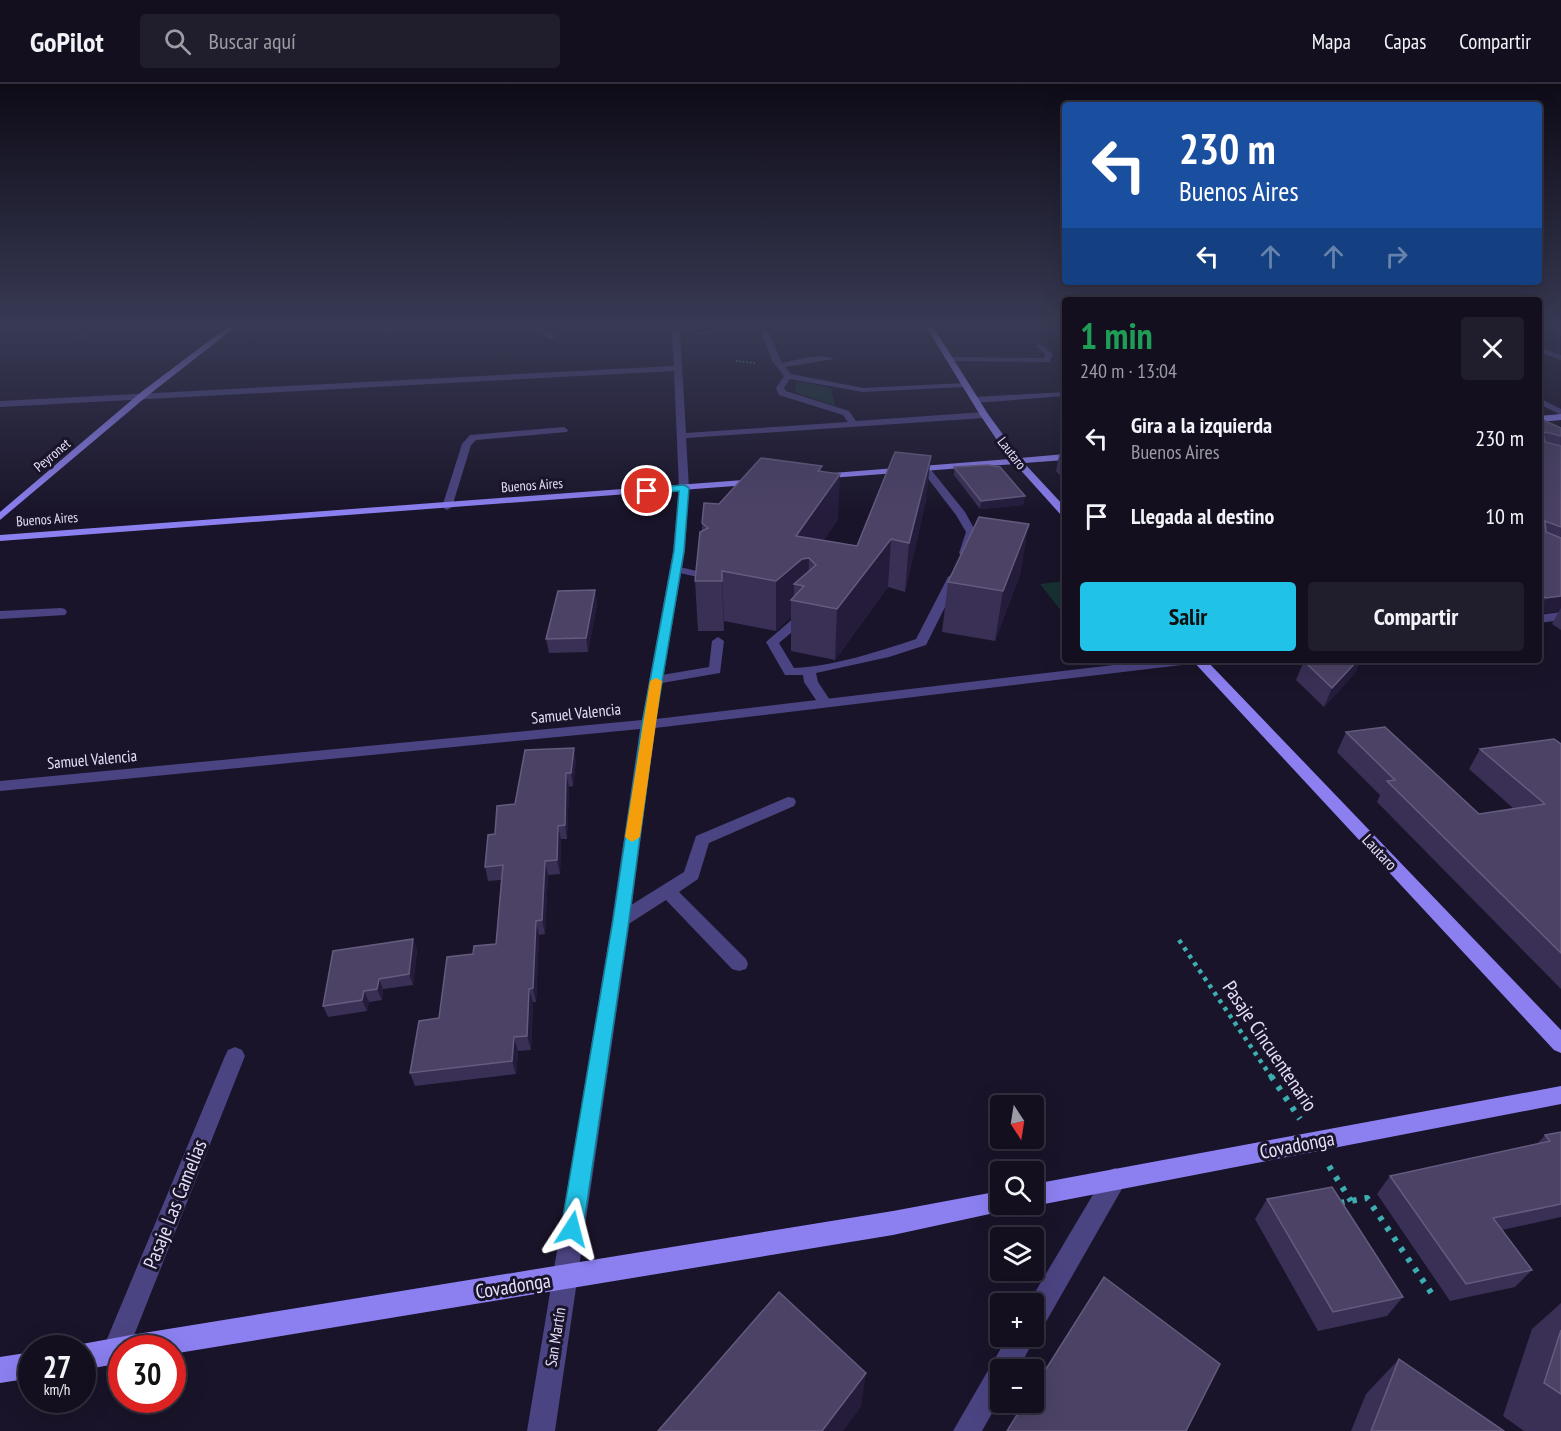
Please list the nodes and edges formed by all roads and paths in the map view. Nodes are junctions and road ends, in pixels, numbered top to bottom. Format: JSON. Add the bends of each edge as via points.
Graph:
{"nodes":[{"id":1,"x":152,"y":388,"type":"edge"},
{"id":2,"x":284,"y":388,"type":"edge"},
{"id":3,"x":678,"y":388,"type":"edge"},
{"id":4,"x":780,"y":388,"type":"edge"},
{"id":5,"x":815,"y":388,"type":"edge"},
{"id":6,"x":914,"y":388,"type":"edge"},
{"id":7,"x":966,"y":388,"type":"edge"},
{"id":8,"x":1062,"y":394,"type":"edge"},
{"id":9,"x":143,"y":395,"type":"junction"},
{"id":10,"x":843,"y":400,"type":"junction"},
{"id":11,"x":975,"y":400,"type":"junction"},
{"id":12,"x":1542,"y":402,"type":"edge"},
{"id":13,"x":0,"y":404,"type":"edge"},
{"id":14,"x":1561,"y":412,"type":"edge"},
{"id":15,"x":984,"y":415,"type":"junction"},
{"id":16,"x":1561,"y":417,"type":"edge"},
{"id":17,"x":1542,"y":419,"type":"edge"},
{"id":18,"x":854,"y":424,"type":"junction"},
{"id":19,"x":564,"y":430,"type":"dead end"},
{"id":20,"x":681,"y":436,"type":"junction"},
{"id":21,"x":1062,"y":457,"type":"edge"},
{"id":22,"x":1017,"y":461,"type":"junction"},
{"id":23,"x":925,"y":468,"type":"junction"},
{"id":24,"x":810,"y":478,"type":"edge"},
{"id":25,"x":764,"y":481,"type":"edge"},
{"id":26,"x":684,"y":488,"type":"junction"},
{"id":27,"x":447,"y":507,"type":"junction"},
{"id":28,"x":1062,"y":510,"type":"edge"},
{"id":29,"x":0,"y":517,"type":"edge"},
{"id":30,"x":0,"y":538,"type":"edge"},
{"id":31,"x":675,"y":569,"type":"junction"},
{"id":32,"x":702,"y":574,"type":"edge"},
{"id":33,"x":61,"y":612,"type":"dead end"},
{"id":34,"x":807,"y":613,"type":"edge"},
{"id":35,"x":0,"y":615,"type":"edge"},
{"id":36,"x":1561,"y":616,"type":"edge"},
{"id":37,"x":1542,"y":619,"type":"edge"},
{"id":38,"x":718,"y":641,"type":"dead end"},
{"id":39,"x":1165,"y":663,"type":"edge"},
{"id":40,"x":1202,"y":663,"type":"edge"},
{"id":41,"x":809,"y":671,"type":"junction"},
{"id":42,"x":656,"y":680,"type":"junction"},
{"id":43,"x":825,"y":704,"type":"junction"},
{"id":44,"x":648,"y":724,"type":"junction"},
{"id":45,"x":0,"y":786,"type":"edge"},
{"id":46,"x":788,"y":802,"type":"dead end"},
{"id":47,"x":668,"y":891,"type":"junction"},
{"id":48,"x":621,"y":920,"type":"junction"},
{"id":49,"x":1179,"y":940,"type":"dead end"},
{"id":50,"x":738,"y":964,"type":"dead end"},
{"id":51,"x":1561,"y":1044,"type":"edge"},
{"id":52,"x":235,"y":1056,"type":"dead end"},
{"id":53,"x":1561,"y":1095,"type":"edge"},
{"id":54,"x":1315,"y":1141,"type":"junction"},
{"id":55,"x":1116,"y":1179,"type":"junction"},
{"id":56,"x":1044,"y":1193,"type":"edge"},
{"id":57,"x":1351,"y":1201,"type":"junction"},
{"id":58,"x":990,"y":1204,"type":"edge"},
{"id":59,"x":1341,"y":1215,"type":"edge"},
{"id":60,"x":564,"y":1277,"type":"junction"},
{"id":61,"x":1434,"y":1297,"type":"dead end"},
{"id":62,"x":1044,"y":1301,"type":"edge"},
{"id":63,"x":128,"y":1335,"type":"edge"},
{"id":64,"x":186,"y":1339,"type":"edge"},
{"id":65,"x":18,"y":1367,"type":"edge"},
{"id":66,"x":0,"y":1370,"type":"edge"},
{"id":67,"x":990,"y":1391,"type":"edge"},
{"id":68,"x":541,"y":1431,"type":"edge"},
{"id":69,"x":967,"y":1431,"type":"edge"}],
"edges":[{"from":1,"to":9,"type":"main road","name":"Peyronet"},
{"from":2,"to":9,"type":"street"},
{"from":3,"to":20,"type":"street","name":"San Martín"},
{"from":4,"to":10,"type":"street","via":[[782,393]]},
{"from":5,"to":10,"type":"street"},
{"from":6,"to":10,"type":"street","via":[[876,390]]},
{"from":7,"to":11,"type":"main road","name":"Lautaro"},
{"from":8,"to":11,"type":"street"},
{"from":9,"to":13,"type":"street"},
{"from":9,"to":29,"type":"main road","name":"Peyronet"},
{"from":10,"to":18,"type":"street"},
{"from":11,"to":15,"type":"main road","name":"Lautaro"},
{"from":12,"to":14,"type":"street"},
{"from":15,"to":18,"type":"street"},
{"from":15,"to":22,"type":"main road","name":"Lautaro"},
{"from":16,"to":17,"type":"main road"},
{"from":18,"to":20,"type":"street"},
{"from":19,"to":27,"type":"street","via":[[473,437],[467,444]]},
{"from":20,"to":26,"type":"street","name":"San Martín"},
{"from":21,"to":22,"type":"main road"},
{"from":22,"to":23,"type":"main road"},
{"from":22,"to":28,"type":"main road","name":"Lautaro"},
{"from":23,"to":24,"type":"main road"},
{"from":23,"to":41,"type":"street","via":[[971,532],[955,576],[921,642]]},
{"from":25,"to":26,"type":"main road","name":"Buenos Aires"},
{"from":26,"to":27,"type":"main road","name":"Buenos Aires"},
{"from":26,"to":31,"type":"street","name":"San Martín"},
{"from":27,"to":30,"type":"main road","name":"Buenos Aires"},
{"from":31,"to":32,"type":"street"},
{"from":31,"to":42,"type":"street","name":"San Martín"},
{"from":33,"to":35,"type":"street"},
{"from":34,"to":41,"type":"street","via":[[772,642],[790,672]]},
{"from":36,"to":37,"type":"street"},
{"from":38,"to":42,"type":"street","via":[[715,670]]},
{"from":39,"to":43,"type":"street","name":"Samuel Valencia"},
{"from":40,"to":51,"type":"main road","name":"Lautaro"},
{"from":41,"to":43,"type":"street"},
{"from":42,"to":44,"type":"street","name":"San Martín"},
{"from":43,"to":44,"type":"street","name":"Samuel Valencia"},
{"from":44,"to":45,"type":"street","name":"Samuel Valencia"},
{"from":44,"to":48,"type":"street","name":"San Martín"},
{"from":46,"to":47,"type":"street","via":[[702,840],[692,875]]},
{"from":47,"to":48,"type":"street"},
{"from":47,"to":50,"type":"street"},
{"from":48,"to":60,"type":"street","name":"San Martín"},
{"from":49,"to":54,"type":"path","name":"Pasaje Cincuentenario"},
{"from":52,"to":63,"type":"street","name":"Pasaje Las Camelias"},
{"from":53,"to":54,"type":"main road","name":"Covadonga"},
{"from":54,"to":55,"type":"main road","name":"Covadonga"},
{"from":54,"to":57,"type":"path","name":"Pasaje Cincuentenario"},
{"from":55,"to":56,"type":"main road","name":"Covadonga"},
{"from":55,"to":62,"type":"street"},
{"from":57,"to":59,"type":"path","via":[[1334,1205]]},
{"from":57,"to":61,"type":"path","via":[[1367,1198]]},
{"from":58,"to":60,"type":"main road","name":"Covadonga"},
{"from":60,"to":64,"type":"main road","name":"Covadonga"},
{"from":60,"to":68,"type":"street","name":"San Martín"},
{"from":65,"to":66,"type":"main road"},
{"from":67,"to":69,"type":"street"}]}
